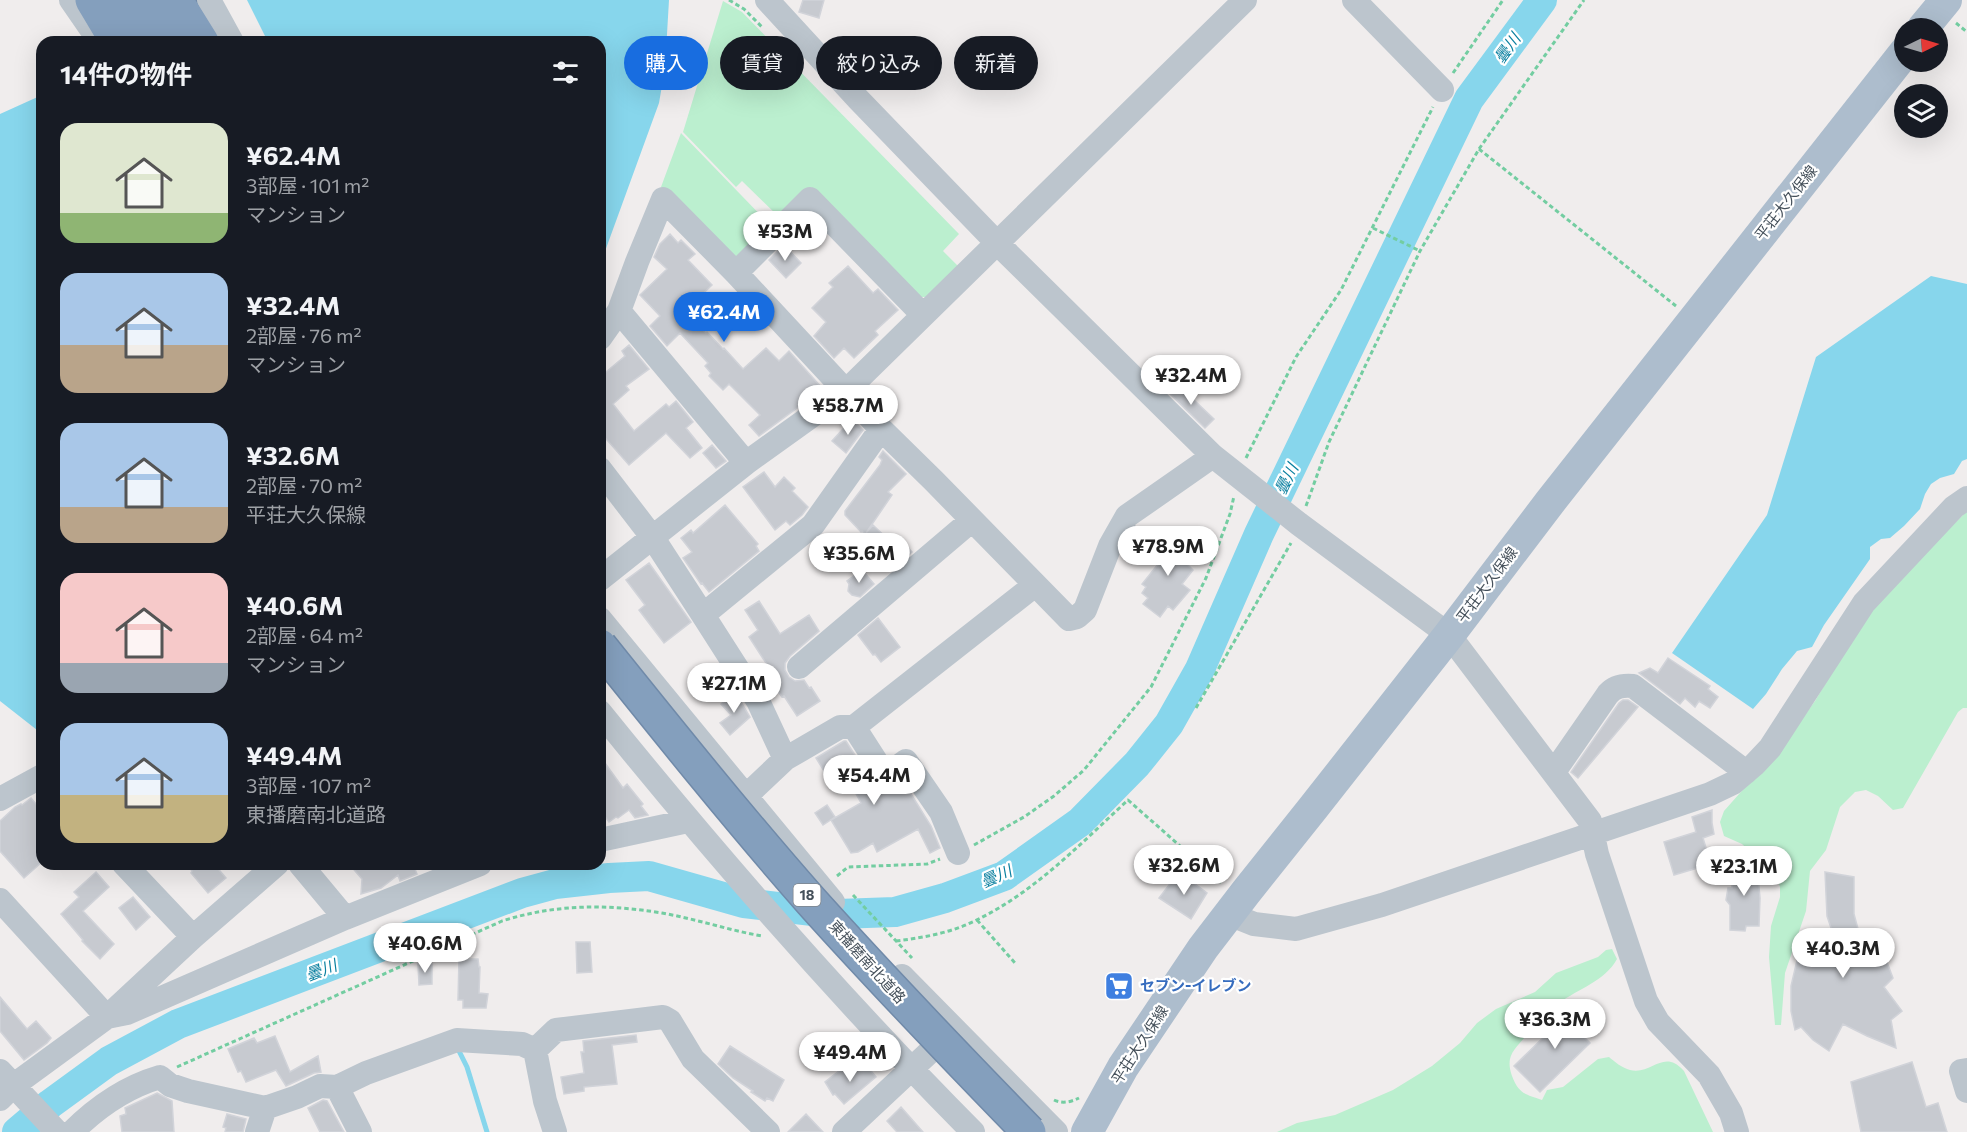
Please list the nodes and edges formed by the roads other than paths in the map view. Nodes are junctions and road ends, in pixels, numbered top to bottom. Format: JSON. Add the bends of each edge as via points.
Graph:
{"nodes":[{"id":1,"x":71,"y":0,"type":"edge"},
{"id":2,"x":92,"y":0,"type":"edge"},
{"id":3,"x":122,"y":0,"type":"edge"},
{"id":4,"x":150,"y":0,"type":"edge"},
{"id":5,"x":176,"y":0,"type":"edge"},
{"id":6,"x":1245,"y":0,"type":"edge"},
{"id":7,"x":1354,"y":0,"type":"edge"},
{"id":8,"x":212,"y":1,"type":"edge"},
{"id":9,"x":772,"y":2,"type":"edge"},
{"id":10,"x":96,"y":36,"type":"edge"},
{"id":11,"x":113,"y":36,"type":"edge"},
{"id":12,"x":144,"y":36,"type":"edge"},
{"id":13,"x":172,"y":36,"type":"edge"},
{"id":14,"x":198,"y":36,"type":"edge"},
{"id":15,"x":229,"y":36,"type":"edge"},
{"id":16,"x":1894,"y":66,"type":"edge"},
{"id":17,"x":1442,"y":90,"type":"road end"},
{"id":18,"x":998,"y":244,"type":"junction"},
{"id":19,"x":736,"y":273,"type":"junction"},
{"id":20,"x":619,"y":312,"type":"junction"},
{"id":21,"x":923,"y":315,"type":"junction"},
{"id":22,"x":606,"y":330,"type":"edge"},
{"id":23,"x":845,"y":392,"type":"junction"},
{"id":24,"x":881,"y":429,"type":"junction"},
{"id":25,"x":1213,"y":456,"type":"junction"},
{"id":26,"x":746,"y":463,"type":"junction"},
{"id":27,"x":606,"y":477,"type":"edge"},
{"id":28,"x":1967,"y":498,"type":"edge"},
{"id":29,"x":972,"y":520,"type":"junction"},
{"id":30,"x":653,"y":538,"type":"junction"},
{"id":31,"x":606,"y":574,"type":"edge"},
{"id":32,"x":1035,"y":585,"type":"junction"},
{"id":33,"x":703,"y":615,"type":"junction"},
{"id":34,"x":606,"y":626,"type":"edge"},
{"id":35,"x":1449,"y":635,"type":"junction"},
{"id":36,"x":606,"y":653,"type":"edge"},
{"id":37,"x":799,"y":667,"type":"dead end"},
{"id":38,"x":606,"y":679,"type":"edge"},
{"id":39,"x":606,"y":719,"type":"edge"},
{"id":40,"x":854,"y":727,"type":"junction"},
{"id":41,"x":785,"y":759,"type":"junction"},
{"id":42,"x":1554,"y":772,"type":"junction"},
{"id":43,"x":1746,"y":772,"type":"junction"},
{"id":44,"x":36,"y":779,"type":"edge"},
{"id":45,"x":746,"y":796,"type":"junction"},
{"id":46,"x":0,"y":799,"type":"edge"},
{"id":47,"x":688,"y":821,"type":"junction"},
{"id":48,"x":1592,"y":835,"type":"junction"},
{"id":49,"x":606,"y":839,"type":"edge"},
{"id":50,"x":958,"y":853,"type":"road end"},
{"id":51,"x":130,"y":870,"type":"edge"},
{"id":52,"x":270,"y":870,"type":"edge"},
{"id":53,"x":305,"y":870,"type":"edge"},
{"id":54,"x":459,"y":870,"type":"edge"},
{"id":55,"x":0,"y":900,"type":"edge"},
{"id":56,"x":1229,"y":902,"type":"junction"},
{"id":57,"x":345,"y":918,"type":"junction"},
{"id":58,"x":193,"y":937,"type":"junction"},
{"id":59,"x":107,"y":1017,"type":"junction"},
{"id":60,"x":953,"y":1029,"type":"junction"},
{"id":61,"x":535,"y":1050,"type":"junction"},
{"id":62,"x":911,"y":1069,"type":"junction"},
{"id":63,"x":1967,"y":1070,"type":"edge"},
{"id":64,"x":4,"y":1083,"type":"edge"},
{"id":65,"x":337,"y":1087,"type":"junction"},
{"id":66,"x":1967,"y":1091,"type":"edge"},
{"id":67,"x":265,"y":1108,"type":"junction"},
{"id":68,"x":57,"y":1132,"type":"edge"},
{"id":69,"x":72,"y":1132,"type":"edge"},
{"id":70,"x":257,"y":1132,"type":"edge"},
{"id":71,"x":360,"y":1132,"type":"edge"},
{"id":72,"x":555,"y":1132,"type":"edge"},
{"id":73,"x":768,"y":1132,"type":"edge"},
{"id":74,"x":844,"y":1132,"type":"edge"},
{"id":75,"x":973,"y":1132,"type":"edge"},
{"id":76,"x":1007,"y":1132,"type":"edge"},
{"id":77,"x":1029,"y":1132,"type":"edge"},
{"id":78,"x":1056,"y":1132,"type":"edge"},
{"id":79,"x":1087,"y":1132,"type":"edge"},
{"id":80,"x":1737,"y":1132,"type":"edge"}],
"edges":[{"from":1,"to":10,"type":"street"},
{"from":2,"to":11,"type":"highway"},
{"from":3,"to":12,"type":"highway"},
{"from":4,"to":13,"type":"highway"},
{"from":5,"to":14,"type":"highway"},
{"from":6,"to":18,"type":"street"},
{"from":7,"to":17,"type":"street"},
{"from":8,"to":15,"type":"street"},
{"from":9,"to":18,"type":"street","via":[[858,99]]},
{"from":16,"to":35,"type":"main road","name":"平荘大久保線"},
{"from":18,"to":21,"type":"street"},
{"from":18,"to":25,"type":"street"},
{"from":19,"to":20,"type":"street","via":[[663,199]]},
{"from":19,"to":21,"type":"street","via":[[810,199]]},
{"from":19,"to":23,"type":"street"},
{"from":20,"to":22,"type":"street"},
{"from":20,"to":26,"type":"street"},
{"from":21,"to":23,"type":"street"},
{"from":23,"to":24,"type":"street"},
{"from":23,"to":26,"type":"street"},
{"from":24,"to":29,"type":"street"},
{"from":24,"to":33,"type":"street","via":[[813,525]]},
{"from":25,"to":32,"type":"street","via":[[1127,516],[1110,546],[1086,610],[1077,617],[1069,619]]},
{"from":25,"to":35,"type":"street"},
{"from":26,"to":30,"type":"street"},
{"from":27,"to":30,"type":"street"},
{"from":28,"to":43,"type":"street","via":[[1864,603],[1770,748]]},
{"from":29,"to":32,"type":"street"},
{"from":29,"to":37,"type":"street"},
{"from":30,"to":31,"type":"street"},
{"from":30,"to":33,"type":"street"},
{"from":32,"to":40,"type":"street"},
{"from":33,"to":41,"type":"street","via":[[758,701]]},
{"from":34,"to":45,"type":"street"},
{"from":35,"to":42,"type":"street"},
{"from":35,"to":56,"type":"main road","name":"平荘大久保線"},
{"from":36,"to":77,"type":"highway","name":"東播磨南北道路","number":"18","bridge":true,"via":[[811,900]]},
{"from":38,"to":76,"type":"highway","name":"東播磨南北道路","number":"18","via":[[810,924]]},
{"from":39,"to":47,"type":"street"},
{"from":40,"to":41,"type":"street","via":[[840,727]]},
{"from":40,"to":50,"type":"street","via":[[881,769],[891,772],[906,761],[941,812]]},
{"from":41,"to":45,"type":"street"},
{"from":42,"to":43,"type":"street","via":[[1608,694],[1624,685],[1633,686]]},
{"from":42,"to":48,"type":"street","via":[[1590,821]]},
{"from":43,"to":48,"type":"street","via":[[1710,794]]},
{"from":44,"to":46,"type":"street"},
{"from":45,"to":60,"type":"street","via":[[821,888],[888,942]]},
{"from":47,"to":49,"type":"street"},
{"from":47,"to":62,"type":"street"},
{"from":48,"to":56,"type":"street","via":[[1382,905],[1296,929],[1254,924]]},
{"from":48,"to":80,"type":"street","via":[[1646,1001],[1658,1022],[1709,1074]]},
{"from":51,"to":58,"type":"street"},
{"from":52,"to":58,"type":"street"},
{"from":53,"to":57,"type":"street"},
{"from":54,"to":57,"type":"street"},
{"from":55,"to":59,"type":"street"},
{"from":56,"to":79,"type":"main road","name":"平荘大久保線","via":[[1123,1067]]},
{"from":57,"to":59,"type":"street","via":[[127,1013]]},
{"from":58,"to":59,"type":"street"},
{"from":59,"to":64,"type":"street"},
{"from":60,"to":62,"type":"street"},
{"from":60,"to":78,"type":"street"},
{"from":61,"to":65,"type":"street","via":[[522,1044],[457,1040]]},
{"from":61,"to":72,"type":"street"},
{"from":61,"to":73,"type":"street","via":[[556,1030],[666,1017],[693,1059]]},
{"from":62,"to":74,"type":"street"},
{"from":62,"to":75,"type":"street"},
{"from":63,"to":66,"type":"street","via":[[1961,1071]]},
{"from":64,"to":68,"type":"street"},
{"from":65,"to":67,"type":"street","via":[[320,1086]]},
{"from":65,"to":71,"type":"street"},
{"from":67,"to":69,"type":"street","via":[[188,1091],[160,1077],[104,1105]]},
{"from":67,"to":70,"type":"street"}]}
